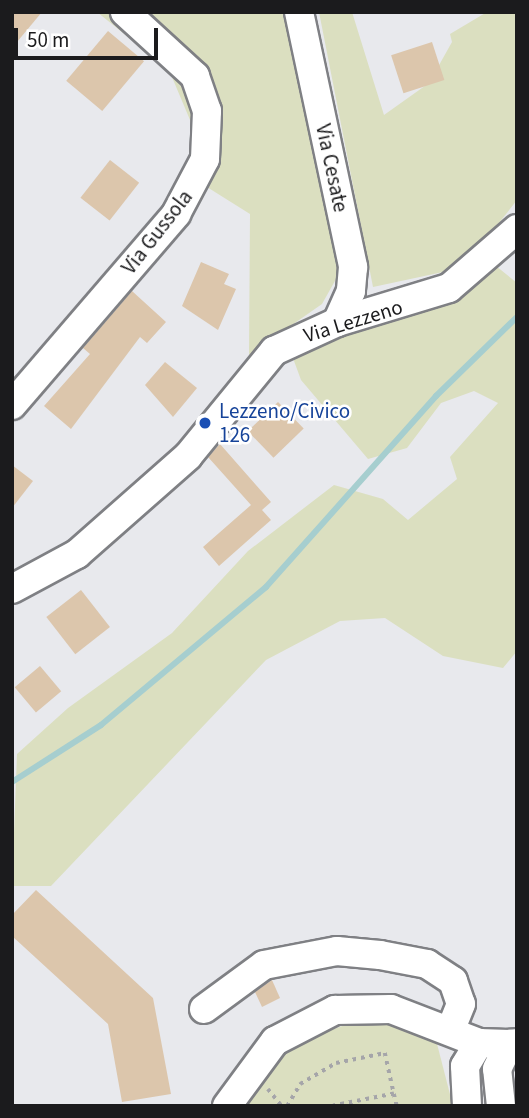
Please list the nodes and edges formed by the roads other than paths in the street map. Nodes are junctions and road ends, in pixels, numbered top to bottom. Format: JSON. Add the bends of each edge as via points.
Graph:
{"nodes":[{"id":1,"x":125,"y":12,"type":"edge"},
{"id":2,"x":299,"y":12,"type":"edge"},
{"id":3,"x":517,"y":229,"type":"edge"},
{"id":4,"x":337,"y":322,"type":"junction"},
{"id":5,"x":12,"y":405,"type":"edge"},
{"id":6,"x":12,"y":589,"type":"edge"},
{"id":7,"x":204,"y":1009,"type":"dead end"},
{"id":8,"x":451,"y":1030,"type":"junction"},
{"id":9,"x":479,"y":1043,"type":"junction"},
{"id":10,"x":513,"y":1043,"type":"edge"},
{"id":11,"x":227,"y":1106,"type":"edge"},
{"id":12,"x":467,"y":1106,"type":"edge"},
{"id":13,"x":501,"y":1106,"type":"edge"}],
"edges":[{"from":1,"to":5,"type":"street","name":"Via Gussola","via":[[195,76],[207,111],[205,159],[176,214]]},
{"from":2,"to":4,"type":"street","name":"Via Cesate","via":[[353,267],[351,291]]},
{"from":3,"to":4,"type":"street","name":"Via Lezzeno","via":[[449,288]]},
{"from":4,"to":6,"type":"street","name":"Via Lezzeno","via":[[274,351],[226,417],[188,456],[77,554]]},
{"from":7,"to":8,"type":"street","via":[[264,965],[337,951],[427,964],[453,981],[461,1004]]},
{"from":8,"to":9,"type":"street"},
{"from":8,"to":11,"type":"street","via":[[391,1009],[335,1010],[275,1041]]},
{"from":9,"to":10,"type":"street"},
{"from":9,"to":12,"type":"street","via":[[465,1066]]},
{"from":10,"to":13,"type":"street","via":[[497,1069]]}]}
